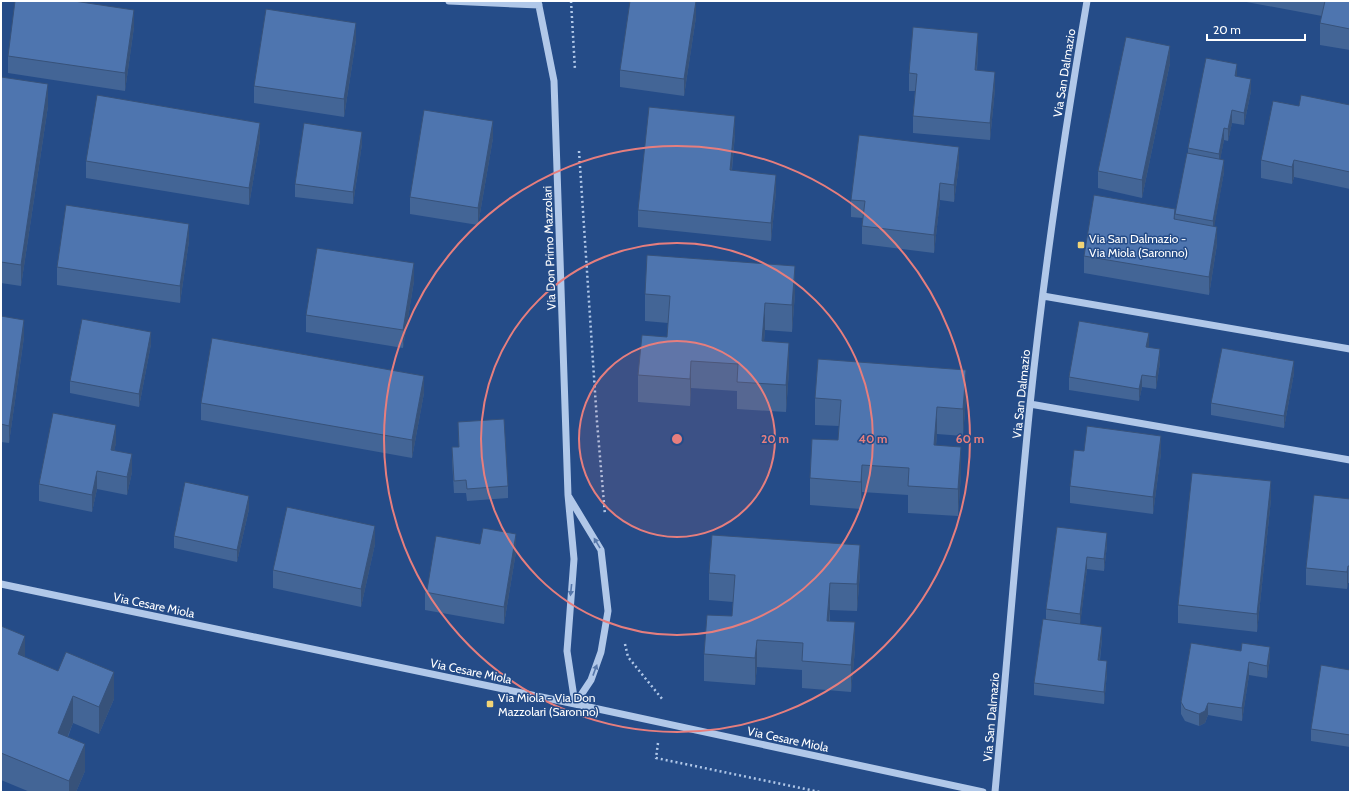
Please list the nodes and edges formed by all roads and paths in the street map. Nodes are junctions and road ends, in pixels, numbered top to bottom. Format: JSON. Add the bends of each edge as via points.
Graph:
{"nodes":[{"id":1,"x":449,"y":1,"type":"edge"},
{"id":2,"x":571,"y":1,"type":"edge"},
{"id":3,"x":1087,"y":1,"type":"edge"},
{"id":4,"x":539,"y":3,"type":"edge"},
{"id":5,"x":575,"y":71,"type":"dead end"},
{"id":6,"x":579,"y":149,"type":"dead end"},
{"id":7,"x":1043,"y":296,"type":"junction"},
{"id":8,"x":1350,"y":349,"type":"edge"},
{"id":9,"x":1030,"y":404,"type":"junction"},
{"id":10,"x":1350,"y":460,"type":"edge"},
{"id":11,"x":568,"y":495,"type":"junction"},
{"id":12,"x":606,"y":522,"type":"dead end"},
{"id":13,"x":1,"y":584,"type":"edge"},
{"id":14,"x":624,"y":642,"type":"dead end"},
{"id":15,"x":575,"y":704,"type":"junction"},
{"id":16,"x":661,"y":722,"type":"junction"},
{"id":17,"x":820,"y":792,"type":"edge"},
{"id":18,"x":983,"y":792,"type":"edge"},
{"id":19,"x":995,"y":792,"type":"edge"}],
"edges":[{"from":1,"to":4,"type":"street"},
{"from":2,"to":5,"type":"path"},
{"from":3,"to":7,"type":"street","name":"Via San Dalmazio"},
{"from":4,"to":11,"type":"street","name":"Via Don Primo Mazzolari","via":[[554,81]]},
{"from":6,"to":12,"type":"path"},
{"from":7,"to":8,"type":"street"},
{"from":7,"to":9,"type":"street","name":"Via San Dalmazio"},
{"from":9,"to":10,"type":"street"},
{"from":9,"to":19,"type":"street","name":"Via San Dalmazio"},
{"from":11,"to":15,"type":"street","name":"Via Don Primo Mazzolari","one_way":true,"via":[[574,559],[567,651]]},
{"from":15,"to":11,"type":"street","name":"Via Don Primo Mazzolari","one_way":true,"via":[[591,680],[601,652],[608,611],[601,550]]},
{"from":13,"to":15,"type":"street","name":"Via Cesare Miola"},
{"from":14,"to":16,"type":"path","via":[[628,657],[666,704]]},
{"from":15,"to":16,"type":"street","name":"Via Cesare Miola"},
{"from":16,"to":17,"type":"path","via":[[656,758]]},
{"from":16,"to":18,"type":"street","name":"Via Cesare Miola"}]}
